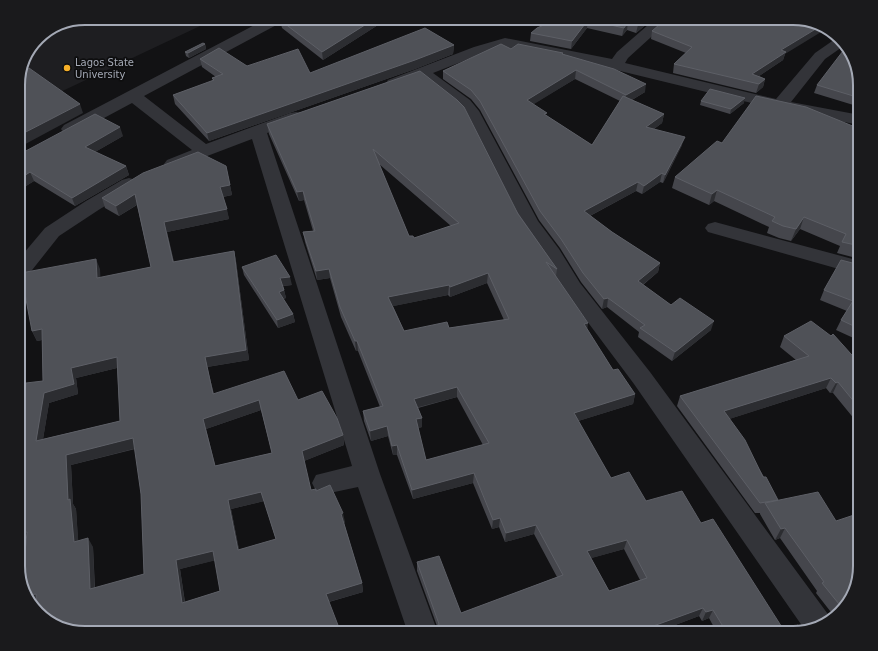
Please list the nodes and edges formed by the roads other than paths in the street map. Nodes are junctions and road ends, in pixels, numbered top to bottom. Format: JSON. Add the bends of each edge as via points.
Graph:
{"nodes":[{"id":1,"x":266,"y":25,"type":"edge"},
{"id":2,"x":657,"y":25,"type":"edge"},
{"id":3,"x":836,"y":44,"type":"edge"},
{"id":4,"x":616,"y":64,"type":"junction"},
{"id":5,"x":422,"y":73,"type":"junction"},
{"id":6,"x":377,"y":89,"type":"edge"},
{"id":7,"x":132,"y":95,"type":"junction"},
{"id":8,"x":780,"y":105,"type":"junction"},
{"id":9,"x":310,"y":112,"type":"edge"},
{"id":10,"x":853,"y":119,"type":"edge"},
{"id":11,"x":258,"y":131,"type":"junction"},
{"id":12,"x":59,"y":134,"type":"edge"},
{"id":13,"x":204,"y":151,"type":"junction"},
{"id":14,"x":715,"y":228,"type":"dead end"},
{"id":15,"x":25,"y":265,"type":"edge"},
{"id":16,"x":853,"y":266,"type":"edge"},
{"id":17,"x":367,"y":474,"type":"junction"},
{"id":18,"x":325,"y":484,"type":"dead end"},
{"id":19,"x":816,"y":621,"type":"edge"},
{"id":20,"x":421,"y":626,"type":"edge"}],
"edges":[{"from":1,"to":7,"type":"street"},
{"from":2,"to":4,"type":"street","via":[[622,55]]},
{"from":3,"to":8,"type":"street","via":[[820,56]]},
{"from":4,"to":5,"type":"street","via":[[505,43],[479,50]]},
{"from":4,"to":8,"type":"street"},
{"from":5,"to":6,"type":"street"},
{"from":5,"to":19,"type":"street","via":[[464,104],[473,115],[529,223],[573,288],[642,378]]},
{"from":7,"to":12,"type":"street"},
{"from":7,"to":13,"type":"street"},
{"from":8,"to":10,"type":"street"},
{"from":9,"to":11,"type":"street"},
{"from":11,"to":13,"type":"street"},
{"from":11,"to":17,"type":"street"},
{"from":13,"to":15,"type":"street","via":[[153,172],[93,205],[52,232]]},
{"from":14,"to":16,"type":"street"},
{"from":17,"to":18,"type":"street"},
{"from":17,"to":20,"type":"street"}]}
